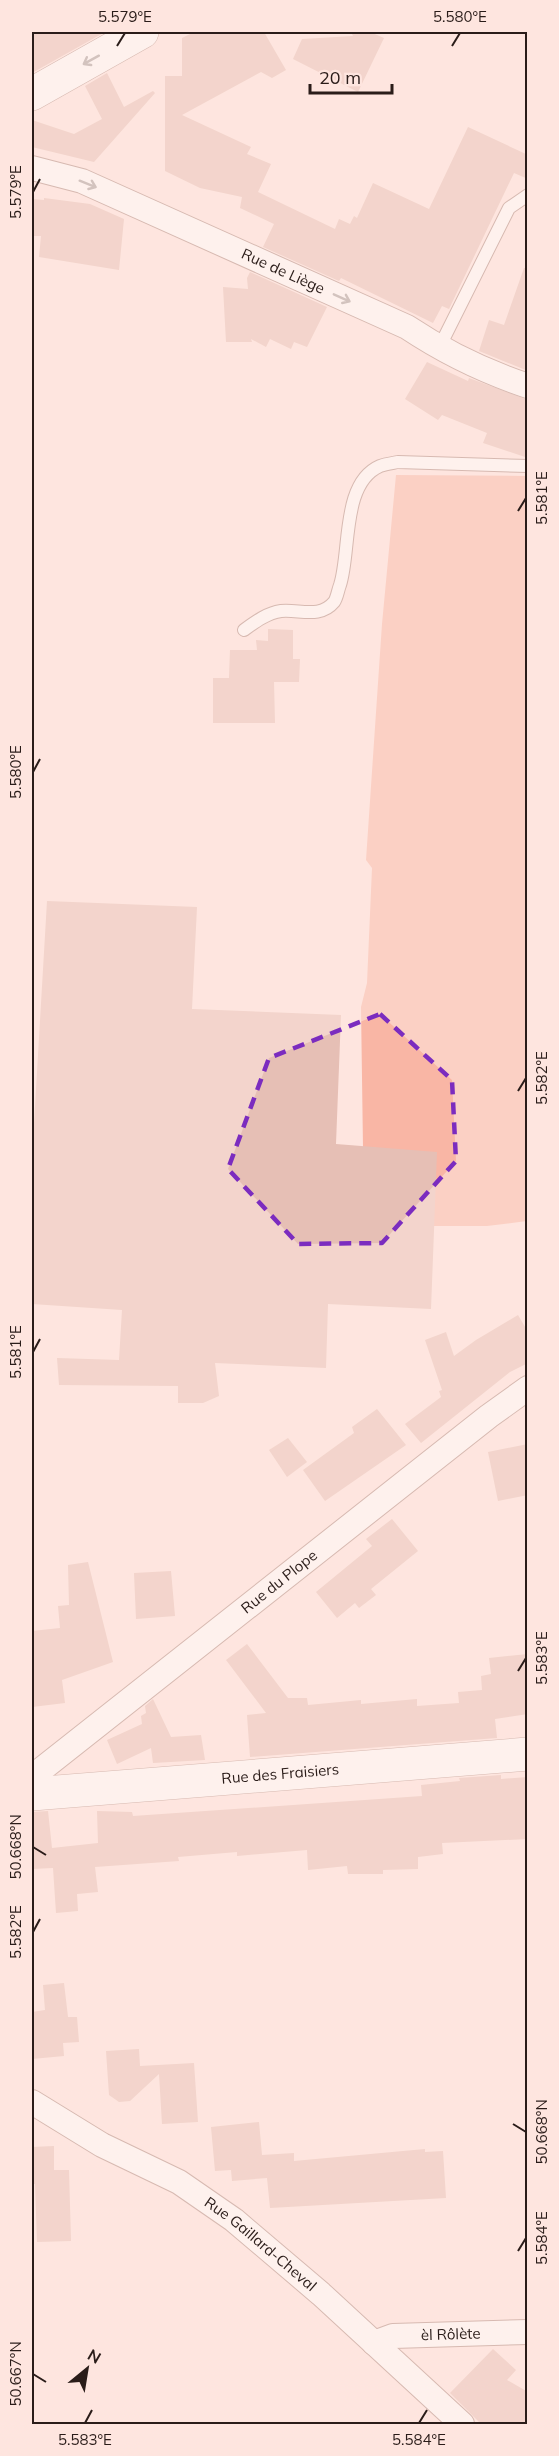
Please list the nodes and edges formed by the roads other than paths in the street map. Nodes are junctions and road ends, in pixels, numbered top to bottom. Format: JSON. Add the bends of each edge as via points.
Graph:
{"nodes":[{"id":1,"x":142,"y":32,"type":"edge"},
{"id":2,"x":32,"y":94,"type":"edge"},
{"id":3,"x":32,"y":168,"type":"edge"},
{"id":4,"x":528,"y":195,"type":"edge"},
{"id":5,"x":439,"y":348,"type":"junction"},
{"id":6,"x":528,"y":386,"type":"edge"},
{"id":7,"x":528,"y":466,"type":"edge"},
{"id":8,"x":244,"y":630,"type":"dead end"},
{"id":9,"x":528,"y":1388,"type":"edge"},
{"id":10,"x":528,"y":1754,"type":"edge"},
{"id":11,"x":32,"y":1777,"type":"edge"},
{"id":12,"x":32,"y":1794,"type":"edge"},
{"id":13,"x":32,"y":2102,"type":"edge"},
{"id":14,"x":528,"y":2332,"type":"edge"},
{"id":15,"x":374,"y":2343,"type":"junction"},
{"id":16,"x":462,"y":2424,"type":"edge"}],
"edges":[{"from":1,"to":2,"type":"street","one_way":true},
{"from":3,"to":5,"type":"street","name":"Rue de Liège","one_way":true,"via":[[82,181],[162,216],[407,327]]},
{"from":4,"to":5,"type":"lane","via":[[509,208]]},
{"from":5,"to":6,"type":"street","name":"Rue de Liège"},
{"from":7,"to":8,"type":"lane","via":[[398,462],[379,466],[360,483],[354,501],[344,571],[335,601],[325,610],[311,613],[280,611],[262,617]]},
{"from":9,"to":11,"type":"street","name":"Rue du Plope"},
{"from":10,"to":12,"type":"street","name":"Rue des Fraisiers"},
{"from":13,"to":15,"type":"street","name":"Rue Gaillard-Cheval","via":[[102,2145],[179,2182],[234,2220]]},
{"from":14,"to":15,"type":"street","name":"èl Rôlète","via":[[393,2336]]},
{"from":15,"to":16,"type":"street","name":"Rue Gaillard-Cheval"}]}
